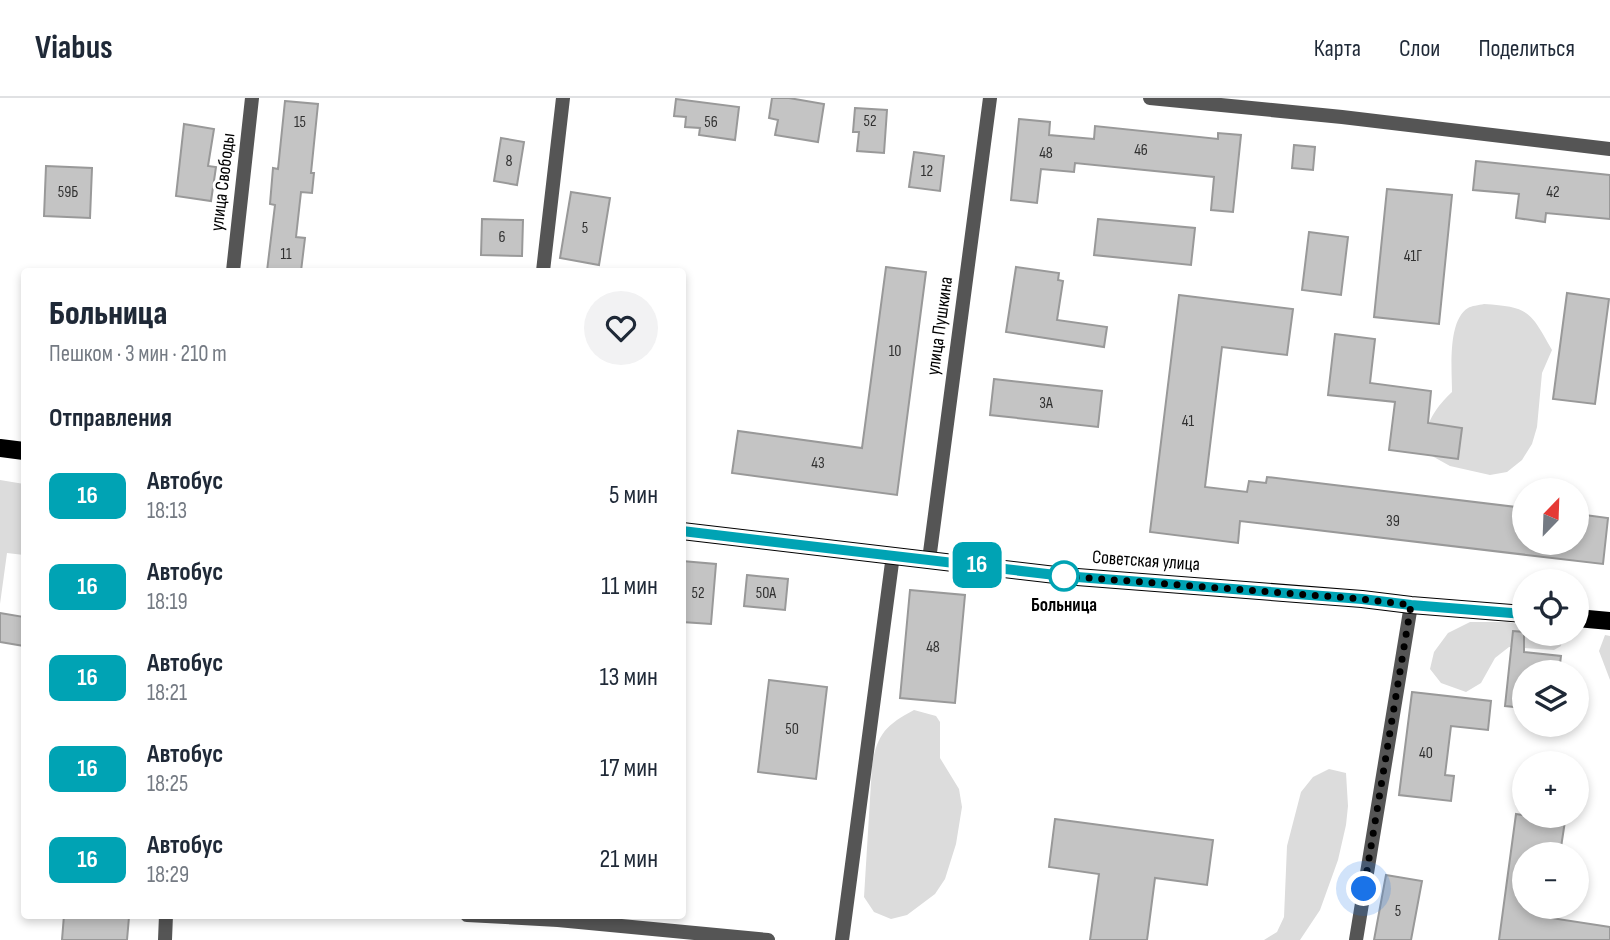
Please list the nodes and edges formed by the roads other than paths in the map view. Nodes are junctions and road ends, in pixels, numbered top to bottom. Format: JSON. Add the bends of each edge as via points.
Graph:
{"nodes":[{"id":1,"x":252,"y":98,"type":"edge"},
{"id":2,"x":563,"y":98,"type":"edge"},
{"id":3,"x":990,"y":98,"type":"edge"},
{"id":4,"x":1150,"y":98,"type":"edge"},
{"id":5,"x":1610,"y":149,"type":"edge"},
{"id":6,"x":233,"y":268,"type":"edge"},
{"id":7,"x":543,"y":268,"type":"edge"},
{"id":8,"x":0,"y":448,"type":"edge"},
{"id":9,"x":21,"y":451,"type":"edge"},
{"id":10,"x":686,"y":531,"type":"edge"},
{"id":11,"x":893,"y":555,"type":"junction"},
{"id":12,"x":929,"y":560,"type":"junction"},
{"id":13,"x":1411,"y":605,"type":"junction"},
{"id":14,"x":1512,"y":613,"type":"edge"},
{"id":15,"x":1589,"y":619,"type":"edge"},
{"id":16,"x":1610,"y":621,"type":"edge"},
{"id":17,"x":166,"y":919,"type":"edge"},
{"id":18,"x":540,"y":919,"type":"edge"},
{"id":19,"x":165,"y":940,"type":"edge"},
{"id":20,"x":768,"y":940,"type":"edge"},
{"id":21,"x":842,"y":940,"type":"edge"},
{"id":22,"x":1356,"y":940,"type":"edge"}],
"edges":[{"from":1,"to":6,"type":"street","name":"улица Свободы"},
{"from":2,"to":7,"type":"street"},
{"from":3,"to":12,"type":"street","name":"улица Пушкина"},
{"from":4,"to":5,"type":"street"},
{"from":8,"to":9,"type":"main road"},
{"from":10,"to":11,"type":"main road","name":"Советская улица"},
{"from":11,"to":12,"type":"main road","name":"Советская улица"},
{"from":11,"to":21,"type":"street"},
{"from":12,"to":13,"type":"main road","name":"Советская улица"},
{"from":13,"to":14,"type":"main road","name":"Советская улица"},
{"from":13,"to":22,"type":"street"},
{"from":15,"to":16,"type":"main road"},
{"from":17,"to":19,"type":"street"},
{"from":18,"to":20,"type":"street"}]}
